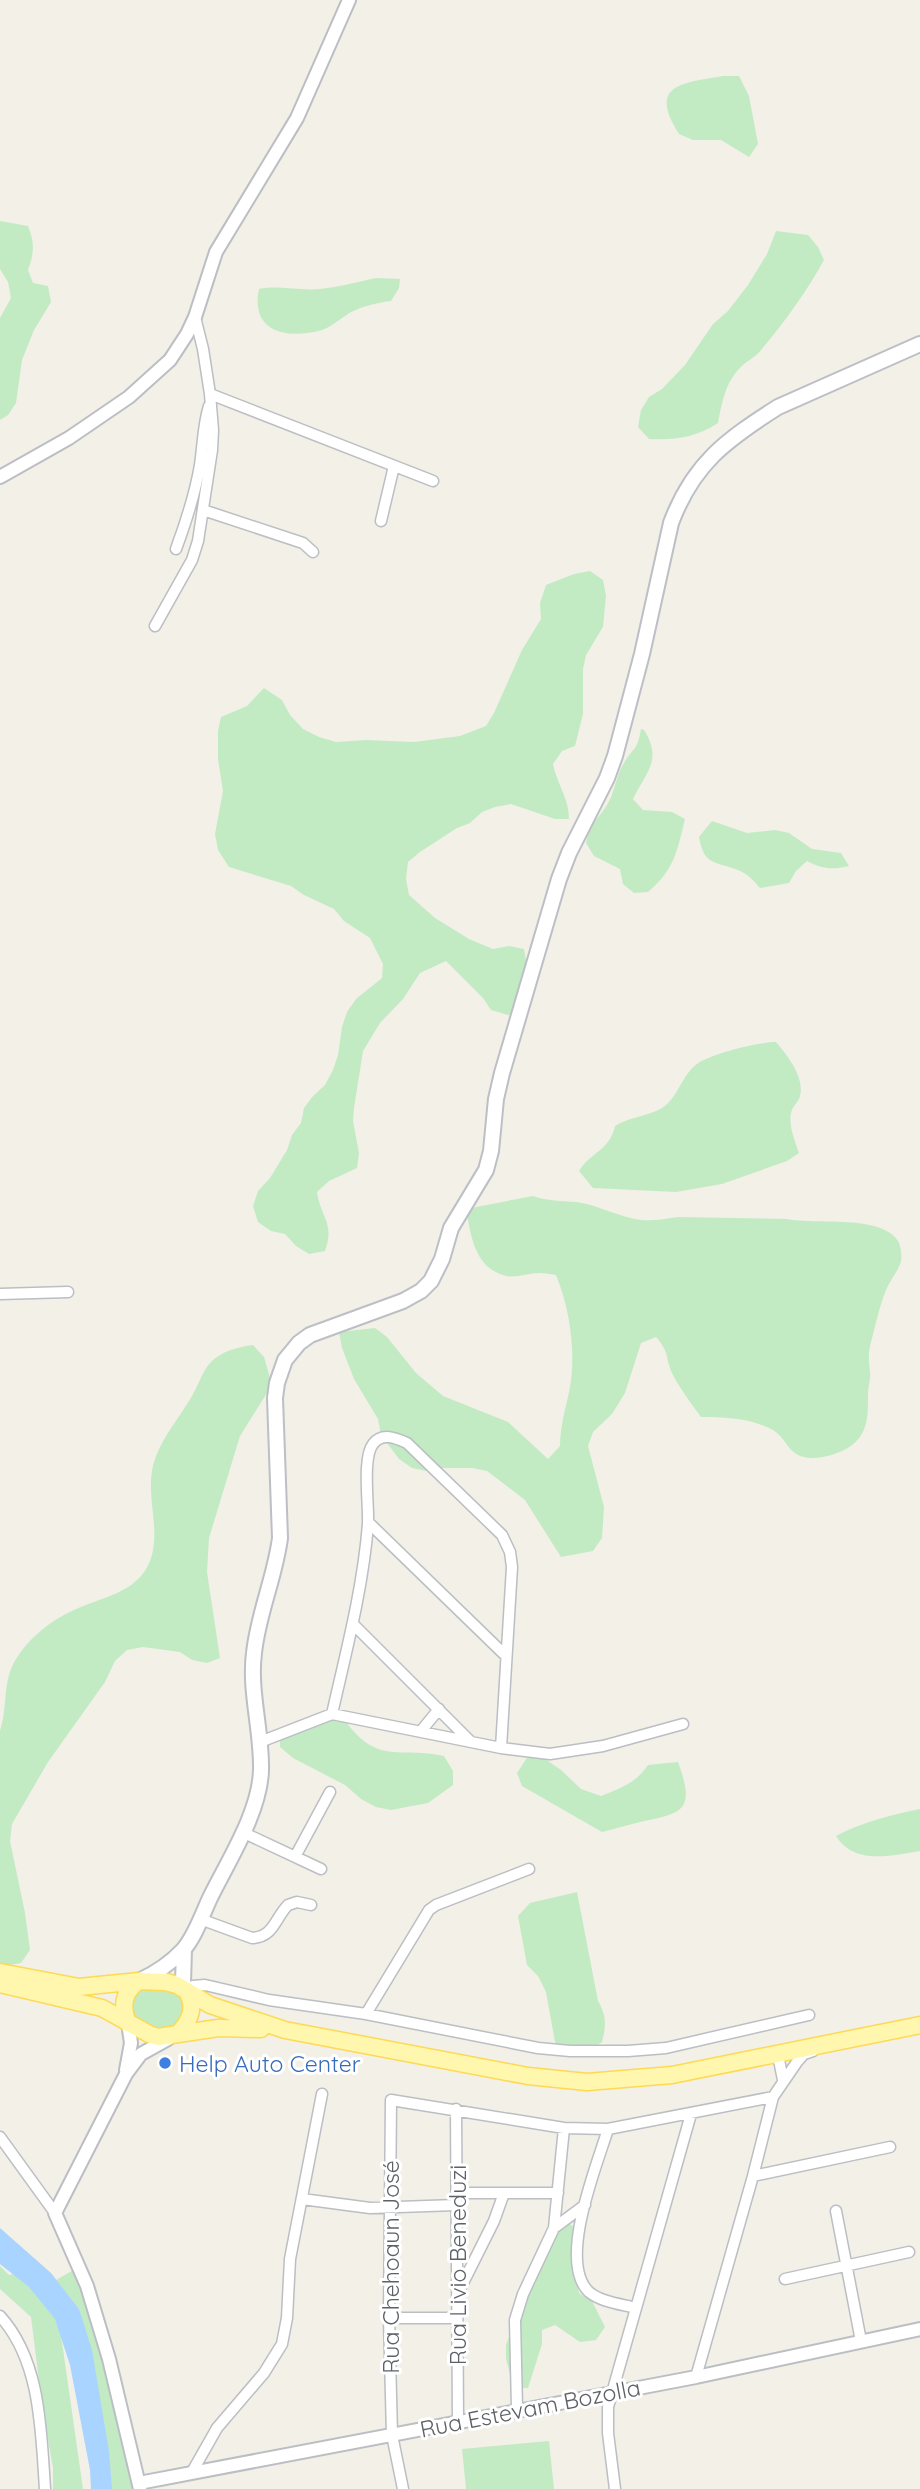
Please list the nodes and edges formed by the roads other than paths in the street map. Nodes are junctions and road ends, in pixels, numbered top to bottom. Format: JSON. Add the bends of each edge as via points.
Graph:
{"nodes":[{"id":1,"x":349,"y":0,"type":"edge"},
{"id":2,"x":195,"y":317,"type":"junction"},
{"id":3,"x":920,"y":344,"type":"edge"},
{"id":4,"x":210,"y":398,"type":"junction"},
{"id":5,"x":394,"y":466,"type":"junction"},
{"id":6,"x":0,"y":477,"type":"edge"},
{"id":7,"x":433,"y":481,"type":"dead end"},
{"id":8,"x":203,"y":510,"type":"junction"},
{"id":9,"x":381,"y":521,"type":"dead end"},
{"id":10,"x":176,"y":550,"type":"dead end"},
{"id":11,"x":313,"y":552,"type":"dead end"},
{"id":12,"x":155,"y":626,"type":"dead end"},
{"id":13,"x":68,"y":1292,"type":"dead end"},
{"id":14,"x":0,"y":1294,"type":"edge"},
{"id":15,"x":368,"y":1522,"type":"junction"},
{"id":16,"x":353,"y":1624,"type":"junction"},
{"id":17,"x":506,"y":1656,"type":"junction"},
{"id":18,"x":439,"y":1709,"type":"junction"},
{"id":19,"x":332,"y":1714,"type":"junction"},
{"id":20,"x":683,"y":1724,"type":"dead end"},
{"id":21,"x":421,"y":1731,"type":"junction"},
{"id":22,"x":471,"y":1741,"type":"junction"},
{"id":23,"x":260,"y":1742,"type":"junction"},
{"id":24,"x":501,"y":1748,"type":"junction"},
{"id":25,"x":330,"y":1792,"type":"dead end"},
{"id":26,"x":242,"y":1832,"type":"junction"},
{"id":27,"x":296,"y":1855,"type":"junction"},
{"id":28,"x":321,"y":1868,"type":"dead end"},
{"id":29,"x":529,"y":1869,"type":"dead end"},
{"id":30,"x":311,"y":1905,"type":"dead end"},
{"id":31,"x":200,"y":1919,"type":"junction"},
{"id":32,"x":184,"y":1949,"type":"junction"},
{"id":33,"x":0,"y":1972,"type":"edge"},
{"id":34,"x":139,"y":1981,"type":"junction"},
{"id":35,"x":0,"y":1984,"type":"edge"},
{"id":36,"x":186,"y":1990,"type":"junction"},
{"id":37,"x":366,"y":2014,"type":"junction"},
{"id":38,"x":809,"y":2015,"type":"dead end"},
{"id":39,"x":128,"y":2023,"type":"junction"},
{"id":40,"x":920,"y":2025,"type":"edge"},
{"id":41,"x":285,"y":2030,"type":"junction"},
{"id":42,"x":178,"y":2034,"type":"junction"},
{"id":43,"x":823,"y":2046,"type":"junction"},
{"id":44,"x":778,"y":2056,"type":"junction"},
{"id":45,"x":125,"y":2074,"type":"junction"},
{"id":46,"x":783,"y":2080,"type":"junction"},
{"id":47,"x":321,"y":2094,"type":"dead end"},
{"id":48,"x":773,"y":2097,"type":"junction"},
{"id":49,"x":456,"y":2109,"type":"junction"},
{"id":50,"x":691,"y":2114,"type":"junction"},
{"id":51,"x":564,"y":2128,"type":"junction"},
{"id":52,"x":608,"y":2129,"type":"junction"},
{"id":53,"x":0,"y":2137,"type":"edge"},
{"id":54,"x":890,"y":2147,"type":"dead end"},
{"id":55,"x":753,"y":2176,"type":"junction"},
{"id":56,"x":457,"y":2193,"type":"junction"},
{"id":57,"x":504,"y":2193,"type":"junction"},
{"id":58,"x":558,"y":2193,"type":"junction"},
{"id":59,"x":302,"y":2199,"type":"junction"},
{"id":60,"x":456,"y":2205,"type":"junction"},
{"id":61,"x":585,"y":2205,"type":"junction"},
{"id":62,"x":388,"y":2209,"type":"junction"},
{"id":63,"x":836,"y":2211,"type":"dead end"},
{"id":64,"x":55,"y":2213,"type":"junction"},
{"id":65,"x":554,"y":2228,"type":"junction"},
{"id":66,"x":909,"y":2252,"type":"dead end"},
{"id":67,"x":846,"y":2264,"type":"junction"},
{"id":68,"x":785,"y":2279,"type":"dead end"},
{"id":69,"x":458,"y":2295,"type":"junction"},
{"id":70,"x":636,"y":2308,"type":"junction"},
{"id":71,"x":0,"y":2316,"type":"edge"},
{"id":72,"x":388,"y":2318,"type":"junction"},
{"id":73,"x":456,"y":2318,"type":"junction"},
{"id":74,"x":920,"y":2329,"type":"edge"},
{"id":75,"x":861,"y":2342,"type":"junction"},
{"id":76,"x":696,"y":2377,"type":"junction"},
{"id":77,"x":613,"y":2393,"type":"junction"},
{"id":78,"x":517,"y":2409,"type":"junction"},
{"id":79,"x":458,"y":2421,"type":"junction"},
{"id":80,"x":392,"y":2435,"type":"junction"},
{"id":81,"x":192,"y":2472,"type":"junction"},
{"id":82,"x":139,"y":2486,"type":"edge"},
{"id":83,"x":46,"y":2489,"type":"edge"},
{"id":84,"x":403,"y":2489,"type":"edge"},
{"id":85,"x":615,"y":2489,"type":"edge"}],
"edges":[{"from":1,"to":2,"type":"street","via":[[297,118],[216,252]]},
{"from":2,"to":4,"type":"street"},
{"from":2,"to":6,"type":"street","via":[[170,360],[129,397]]},
{"from":3,"to":23,"type":"main road","via":[[756,420],[713,454],[678,503],[615,756],[569,853],[545,923],[496,1099],[486,1170],[452,1228],[431,1282],[403,1301],[310,1335],[291,1351],[280,1371],[275,1398],[280,1538],[253,1667]]},
{"from":4,"to":5,"type":"street"},
{"from":4,"to":8,"type":"street","via":[[212,450]]},
{"from":4,"to":10,"type":"street","via":[[200,464]]},
{"from":5,"to":7,"type":"street"},
{"from":5,"to":9,"type":"street"},
{"from":8,"to":11,"type":"street","via":[[303,543]]},
{"from":8,"to":12,"type":"street","via":[[192,560]]},
{"from":13,"to":14,"type":"street"},
{"from":15,"to":16,"type":"street"},
{"from":15,"to":17,"type":"street"},
{"from":15,"to":17,"type":"street","via":[[371,1446],[383,1437],[395,1437],[407,1443],[506,1542],[512,1567]]},
{"from":16,"to":18,"type":"street"},
{"from":16,"to":19,"type":"street"},
{"from":17,"to":24,"type":"street"},
{"from":18,"to":21,"type":"street"},
{"from":18,"to":22,"type":"street"},
{"from":19,"to":21,"type":"street"},
{"from":19,"to":23,"type":"street"},
{"from":20,"to":24,"type":"street","via":[[563,1754]]},
{"from":21,"to":22,"type":"street"},
{"from":22,"to":24,"type":"street"},
{"from":23,"to":26,"type":"main road","via":[[258,1789]]},
{"from":25,"to":27,"type":"street"},
{"from":26,"to":27,"type":"street"},
{"from":26,"to":31,"type":"main road"},
{"from":27,"to":28,"type":"street"},
{"from":29,"to":37,"type":"street","via":[[429,1910]]},
{"from":30,"to":31,"type":"street","via":[[288,1905],[271,1930],[260,1937]]},
{"from":31,"to":32,"type":"main road"},
{"from":32,"to":34,"type":"main road"},
{"from":32,"to":36,"type":"main road"},
{"from":33,"to":34,"type":"main road","via":[[79,1987]]},
{"from":34,"to":36,"type":"main road","via":[[166,1982]]},
{"from":34,"to":39,"type":"main road","via":[[126,1994],[123,2011]]},
{"from":35,"to":39,"type":"main road","via":[[102,2008]]},
{"from":36,"to":37,"type":"street","via":[[205,1985]]},
{"from":36,"to":41,"type":"main road","via":[[210,2005]]},
{"from":36,"to":42,"type":"main road","via":[[191,1998],[191,2018]]},
{"from":37,"to":38,"type":"street","via":[[538,2048],[598,2052],[666,2048]]},
{"from":39,"to":42,"type":"main road","via":[[158,2037]]},
{"from":39,"to":45,"type":"street","via":[[131,2043]]},
{"from":40,"to":43,"type":"main road"},
{"from":41,"to":42,"type":"main road","via":[[218,2028]]},
{"from":41,"to":44,"type":"main road","via":[[528,2076],[587,2082],[672,2075]]},
{"from":42,"to":45,"type":"street","via":[[141,2054]]},
{"from":43,"to":44,"type":"main road"},
{"from":43,"to":46,"type":"street","via":[[804,2054]]},
{"from":44,"to":46,"type":"street"},
{"from":45,"to":64,"type":"street"},
{"from":46,"to":48,"type":"street"},
{"from":47,"to":59,"type":"street"},
{"from":48,"to":50,"type":"street"},
{"from":48,"to":55,"type":"street"},
{"from":49,"to":51,"type":"street"},
{"from":49,"to":56,"type":"street","name":"Rua Livio Beneduzi"},
{"from":49,"to":62,"type":"street","name":"Rua Chehoaun José","via":[[391,2100]]},
{"from":50,"to":52,"type":"street"},
{"from":50,"to":70,"type":"street"},
{"from":51,"to":52,"type":"street"},
{"from":51,"to":58,"type":"street"},
{"from":52,"to":61,"type":"street"},
{"from":53,"to":64,"type":"street"},
{"from":54,"to":55,"type":"street"},
{"from":55,"to":76,"type":"street"},
{"from":56,"to":57,"type":"street"},
{"from":56,"to":60,"type":"street","name":"Rua Livio Beneduzi"},
{"from":57,"to":58,"type":"street"},
{"from":57,"to":69,"type":"street"},
{"from":58,"to":65,"type":"street"},
{"from":59,"to":62,"type":"street"},
{"from":59,"to":81,"type":"street","via":[[290,2259],[282,2344],[264,2373],[217,2428]]},
{"from":60,"to":62,"type":"street"},
{"from":60,"to":69,"type":"street","name":"Rua Livio Beneduzi"},
{"from":61,"to":65,"type":"street"},
{"from":61,"to":70,"type":"street","via":[[576,2248],[583,2284],[596,2296]]},
{"from":62,"to":72,"type":"street","name":"Rua Chehoaun José"},
{"from":63,"to":67,"type":"street"},
{"from":64,"to":82,"type":"street","via":[[87,2286]]},
{"from":65,"to":78,"type":"street","via":[[515,2320]]},
{"from":66,"to":67,"type":"street"},
{"from":67,"to":68,"type":"street"},
{"from":67,"to":75,"type":"street"},
{"from":69,"to":73,"type":"street","name":"Rua Livio Beneduzi"},
{"from":70,"to":77,"type":"street"},
{"from":71,"to":83,"type":"street","via":[[18,2340],[33,2382]]},
{"from":72,"to":73,"type":"street"},
{"from":72,"to":80,"type":"street","name":"Rua Chehoaun José"},
{"from":73,"to":79,"type":"street","name":"Rua Livio Beneduzi"},
{"from":74,"to":75,"type":"street","name":"Rua Estevam Bozolla"},
{"from":75,"to":76,"type":"street","name":"Rua Estevam Bozolla"},
{"from":76,"to":77,"type":"street","name":"Rua Estevam Bozolla"},
{"from":77,"to":78,"type":"street","name":"Rua Estevam Bozolla"},
{"from":77,"to":85,"type":"street","via":[[607,2418]]},
{"from":78,"to":79,"type":"street","name":"Rua Estevam Bozolla"},
{"from":79,"to":80,"type":"street","name":"Rua Estevam Bozolla"},
{"from":80,"to":81,"type":"street","name":"Rua Estevam Bozolla"},
{"from":80,"to":84,"type":"street","name":"Rua Chehoaun José"},
{"from":81,"to":82,"type":"street","name":"Rua Estevam Bozolla"}]}
